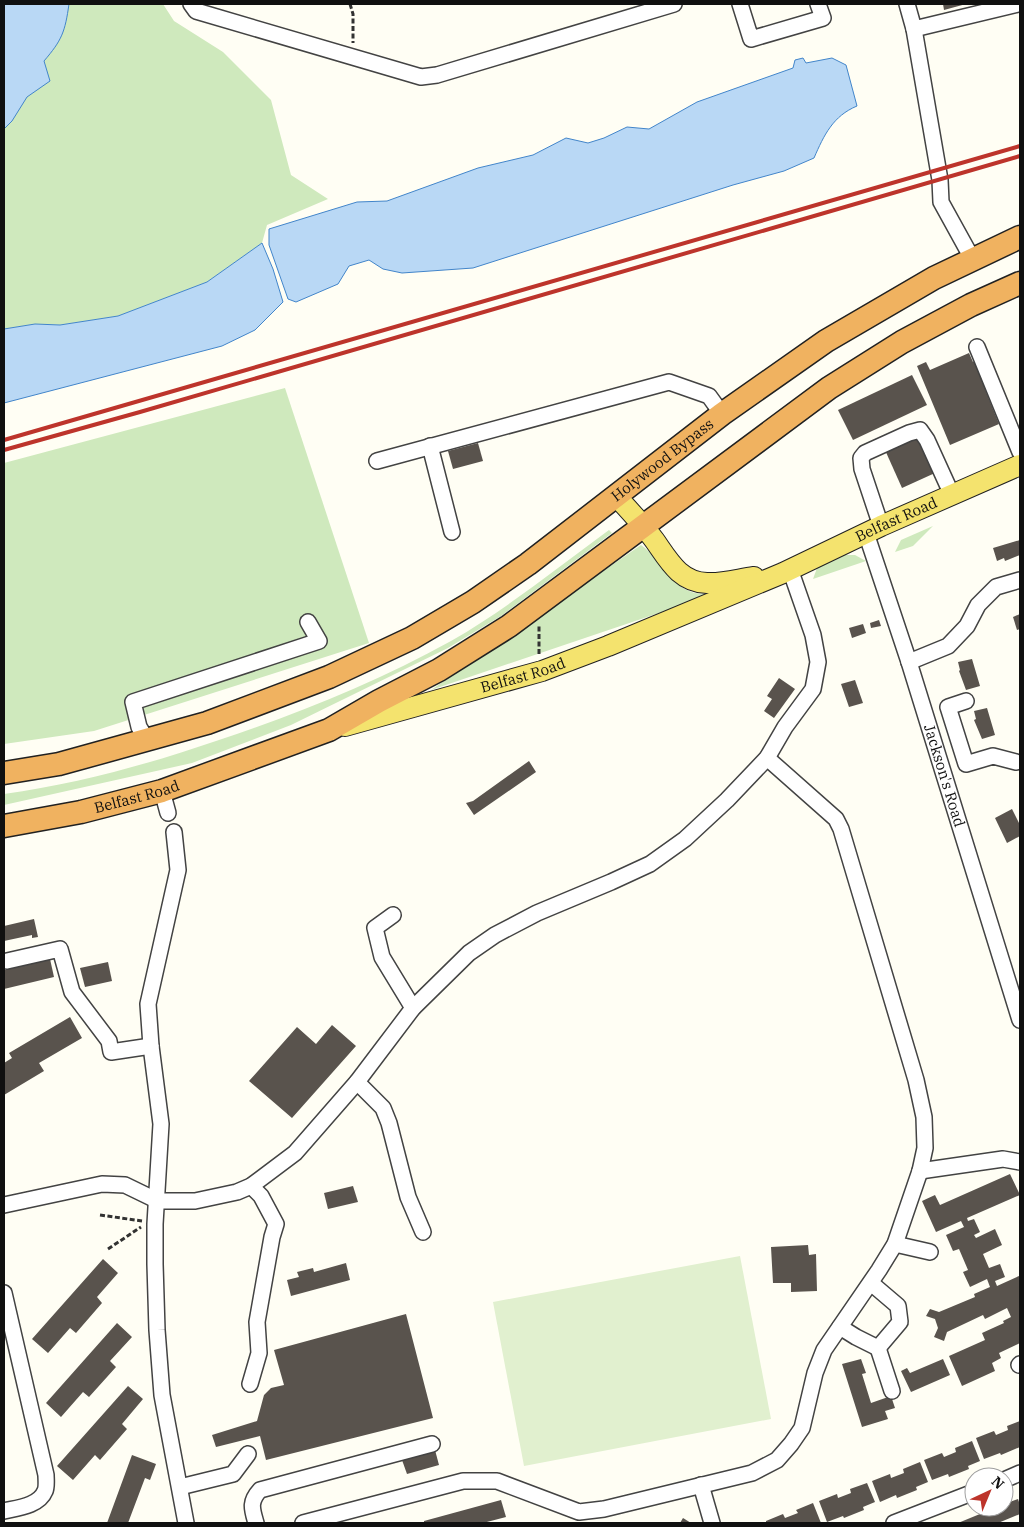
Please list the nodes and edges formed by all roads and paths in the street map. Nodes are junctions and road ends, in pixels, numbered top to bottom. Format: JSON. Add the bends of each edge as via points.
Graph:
{"nodes":[{"id":1,"x":191,"y":4,"type":"edge"},
{"id":2,"x":350,"y":4,"type":"edge"},
{"id":3,"x":674,"y":4,"type":"edge"},
{"id":4,"x":740,"y":4,"type":"edge"},
{"id":5,"x":818,"y":4,"type":"edge"},
{"id":6,"x":907,"y":4,"type":"edge"},
{"id":7,"x":1018,"y":4,"type":"edge"},
{"id":8,"x":914,"y":29,"type":"junction"},
{"id":9,"x":350,"y":56,"type":"junction"},
{"id":10,"x":1020,"y":237,"type":"edge"},
{"id":11,"x":973,"y":260,"type":"junction"},
{"id":12,"x":1020,"y":283,"type":"edge"},
{"id":13,"x":977,"y":348,"type":"dead end"},
{"id":14,"x":722,"y":414,"type":"junction"},
{"id":15,"x":430,"y":446,"type":"junction"},
{"id":16,"x":1020,"y":452,"type":"edge"},
{"id":17,"x":376,"y":461,"type":"dead end"},
{"id":18,"x":1020,"y":465,"type":"edge"},
{"id":19,"x":952,"y":495,"type":"junction"},
{"id":20,"x":617,"y":497,"type":"junction"},
{"id":21,"x":642,"y":526,"type":"junction"},
{"id":22,"x":874,"y":530,"type":"junction"},
{"id":23,"x":452,"y":532,"type":"dead end"},
{"id":24,"x":787,"y":571,"type":"junction"},
{"id":25,"x":1020,"y":580,"type":"edge"},
{"id":26,"x":533,"y":609,"type":"junction"},
{"id":27,"x":308,"y":622,"type":"dead end"},
{"id":28,"x":909,"y":662,"type":"junction"},
{"id":29,"x":542,"y":670,"type":"junction"},
{"id":30,"x":966,"y":701,"type":"dead end"},
{"id":31,"x":329,"y":730,"type":"junction"},
{"id":32,"x":147,"y":740,"type":"junction"},
{"id":33,"x":767,"y":758,"type":"junction"},
{"id":34,"x":1019,"y":765,"type":"edge"},
{"id":35,"x":4,"y":772,"type":"edge"},
{"id":36,"x":162,"y":791,"type":"junction"},
{"id":37,"x":168,"y":813,"type":"dead end"},
{"id":38,"x":4,"y":826,"type":"edge"},
{"id":39,"x":174,"y":832,"type":"dead end"},
{"id":40,"x":393,"y":915,"type":"dead end"},
{"id":41,"x":7,"y":961,"type":"dead end"},
{"id":42,"x":413,"y":1008,"type":"junction"},
{"id":43,"x":1020,"y":1020,"type":"edge"},
{"id":44,"x":151,"y":1046,"type":"junction"},
{"id":45,"x":358,"y":1082,"type":"junction"},
{"id":46,"x":1020,"y":1162,"type":"edge"},
{"id":47,"x":920,"y":1172,"type":"junction"},
{"id":48,"x":252,"y":1186,"type":"junction"},
{"id":49,"x":158,"y":1201,"type":"junction"},
{"id":50,"x":4,"y":1205,"type":"edge"},
{"id":51,"x":100,"y":1215,"type":"dead end"},
{"id":52,"x":155,"y":1224,"type":"junction"},
{"id":53,"x":424,"y":1232,"type":"dead end"},
{"id":54,"x":895,"y":1244,"type":"junction"},
{"id":55,"x":108,"y":1249,"type":"dead end"},
{"id":56,"x":930,"y":1252,"type":"dead end"},
{"id":57,"x":871,"y":1283,"type":"junction"},
{"id":58,"x":4,"y":1293,"type":"edge"},
{"id":59,"x":840,"y":1327,"type":"junction"},
{"id":60,"x":878,"y":1348,"type":"junction"},
{"id":61,"x":250,"y":1384,"type":"dead end"},
{"id":62,"x":892,"y":1390,"type":"dead end"},
{"id":63,"x":432,"y":1444,"type":"dead end"},
{"id":64,"x":248,"y":1454,"type":"dead end"},
{"id":65,"x":702,"y":1485,"type":"junction"},
{"id":66,"x":180,"y":1487,"type":"junction"},
{"id":67,"x":964,"y":1496,"type":"edge"},
{"id":68,"x":4,"y":1510,"type":"edge"},
{"id":69,"x":576,"y":1518,"type":"edge"},
{"id":70,"x":186,"y":1523,"type":"edge"},
{"id":71,"x":256,"y":1523,"type":"edge"},
{"id":72,"x":302,"y":1523,"type":"edge"},
{"id":73,"x":712,"y":1523,"type":"edge"},
{"id":74,"x":894,"y":1523,"type":"edge"}],
"edges":[{"from":1,"to":9,"type":"street","via":[[196,11]]},
{"from":2,"to":9,"type":"path","via":[[353,43]]},
{"from":3,"to":9,"type":"street","via":[[437,75],[421,77]]},
{"from":4,"to":5,"type":"street","via":[[751,39],[823,18]]},
{"from":6,"to":8,"type":"street"},
{"from":7,"to":8,"type":"street"},
{"from":8,"to":11,"type":"street","via":[[941,202]]},
{"from":10,"to":11,"type":"highway","name":"Holywood Bypass"},
{"from":11,"to":14,"type":"highway","name":"Holywood Bypass","via":[[934,278],[826,341]]},
{"from":12,"to":21,"type":"highway","via":[[902,342],[829,388]]},
{"from":13,"to":16,"type":"street"},
{"from":14,"to":15,"type":"street","via":[[709,396],[669,382]]},
{"from":14,"to":20,"type":"highway","name":"Holywood Bypass"},
{"from":15,"to":17,"type":"street"},
{"from":15,"to":23,"type":"street"},
{"from":18,"to":19,"type":"main road","name":"Belfast Road"},
{"from":19,"to":22,"type":"main road","name":"Belfast Road"},
{"from":19,"to":22,"type":"street","name":"Jackson's Road","via":[[927,440],[920,430],[909,433],[860,458]]},
{"from":20,"to":21,"type":"main road"},
{"from":20,"to":32,"type":"highway","name":"Holywood Bypass","via":[[473,602],[412,638],[307,686],[207,723]]},
{"from":21,"to":24,"type":"main road","via":[[672,566],[689,579],[707,583]]},
{"from":21,"to":26,"type":"highway"},
{"from":22,"to":24,"type":"main road","name":"Belfast Road"},
{"from":22,"to":28,"type":"street","name":"Jackson's Road"},
{"from":24,"to":29,"type":"main road","name":"Belfast Road"},
{"from":24,"to":33,"type":"street","via":[[813,635],[818,662],[812,689]]},
{"from":25,"to":28,"type":"street","via":[[996,587],[978,605],[967,626],[952,643]]},
{"from":26,"to":29,"type":"path","via":[[540,627],[538,650]]},
{"from":26,"to":31,"type":"highway","via":[[440,670]]},
{"from":27,"to":32,"type":"street","via":[[319,641],[133,702],[139,726]]},
{"from":28,"to":43,"type":"street","name":"Jackson's Road"},
{"from":29,"to":31,"type":"main road","name":"Belfast Road"},
{"from":30,"to":34,"type":"street","via":[[948,707],[966,764],[993,756]]},
{"from":31,"to":36,"type":"highway","name":"Belfast Road"},
{"from":32,"to":35,"type":"highway","via":[[59,764]]},
{"from":33,"to":42,"type":"street","via":[[684,839],[650,864],[494,935],[468,953]]},
{"from":33,"to":47,"type":"street","via":[[836,820],[841,829],[918,1089],[924,1117],[925,1148]]},
{"from":36,"to":37,"type":"street"},
{"from":36,"to":38,"type":"highway","name":"Belfast Road","via":[[81,812]]},
{"from":39,"to":44,"type":"street","via":[[178,870],[148,1004]]},
{"from":40,"to":42,"type":"street","via":[[375,928],[382,957]]},
{"from":41,"to":44,"type":"street","via":[[60,948],[72,992],[109,1041],[111,1052]]},
{"from":42,"to":45,"type":"street"},
{"from":44,"to":49,"type":"street","via":[[161,1124]]},
{"from":45,"to":48,"type":"street","via":[[295,1153]]},
{"from":45,"to":53,"type":"street","via":[[383,1108],[390,1123],[408,1197]]},
{"from":46,"to":47,"type":"street","via":[[1003,1159]]},
{"from":47,"to":54,"type":"street"},
{"from":48,"to":49,"type":"street","via":[[195,1201]]},
{"from":48,"to":61,"type":"street","via":[[276,1224],[257,1322],[259,1353]]},
{"from":49,"to":50,"type":"street","via":[[125,1185],[102,1184]]},
{"from":49,"to":52,"type":"street"},
{"from":51,"to":52,"type":"path"},
{"from":52,"to":55,"type":"path","via":[[140,1228]]},
{"from":52,"to":66,"type":"street","via":[[156,1321],[162,1395]]},
{"from":54,"to":56,"type":"street"},
{"from":54,"to":57,"type":"street"},
{"from":57,"to":59,"type":"street"},
{"from":57,"to":60,"type":"street","via":[[898,1306],[900,1322]]},
{"from":58,"to":68,"type":"street","via":[[46,1475],[45,1491],[39,1499],[28,1506]]},
{"from":59,"to":60,"type":"street"},
{"from":59,"to":65,"type":"street","via":[[824,1350],[815,1372],[802,1428],[791,1444],[777,1460],[752,1472]]},
{"from":60,"to":62,"type":"street"},
{"from":63,"to":71,"type":"street","via":[[260,1490],[252,1504]]},
{"from":64,"to":66,"type":"street","via":[[233,1474]]},
{"from":65,"to":69,"type":"street"},
{"from":65,"to":73,"type":"street"},
{"from":66,"to":70,"type":"street"},
{"from":67,"to":74,"type":"street"},
{"from":69,"to":72,"type":"street","via":[[497,1481],[463,1481]]}]}
